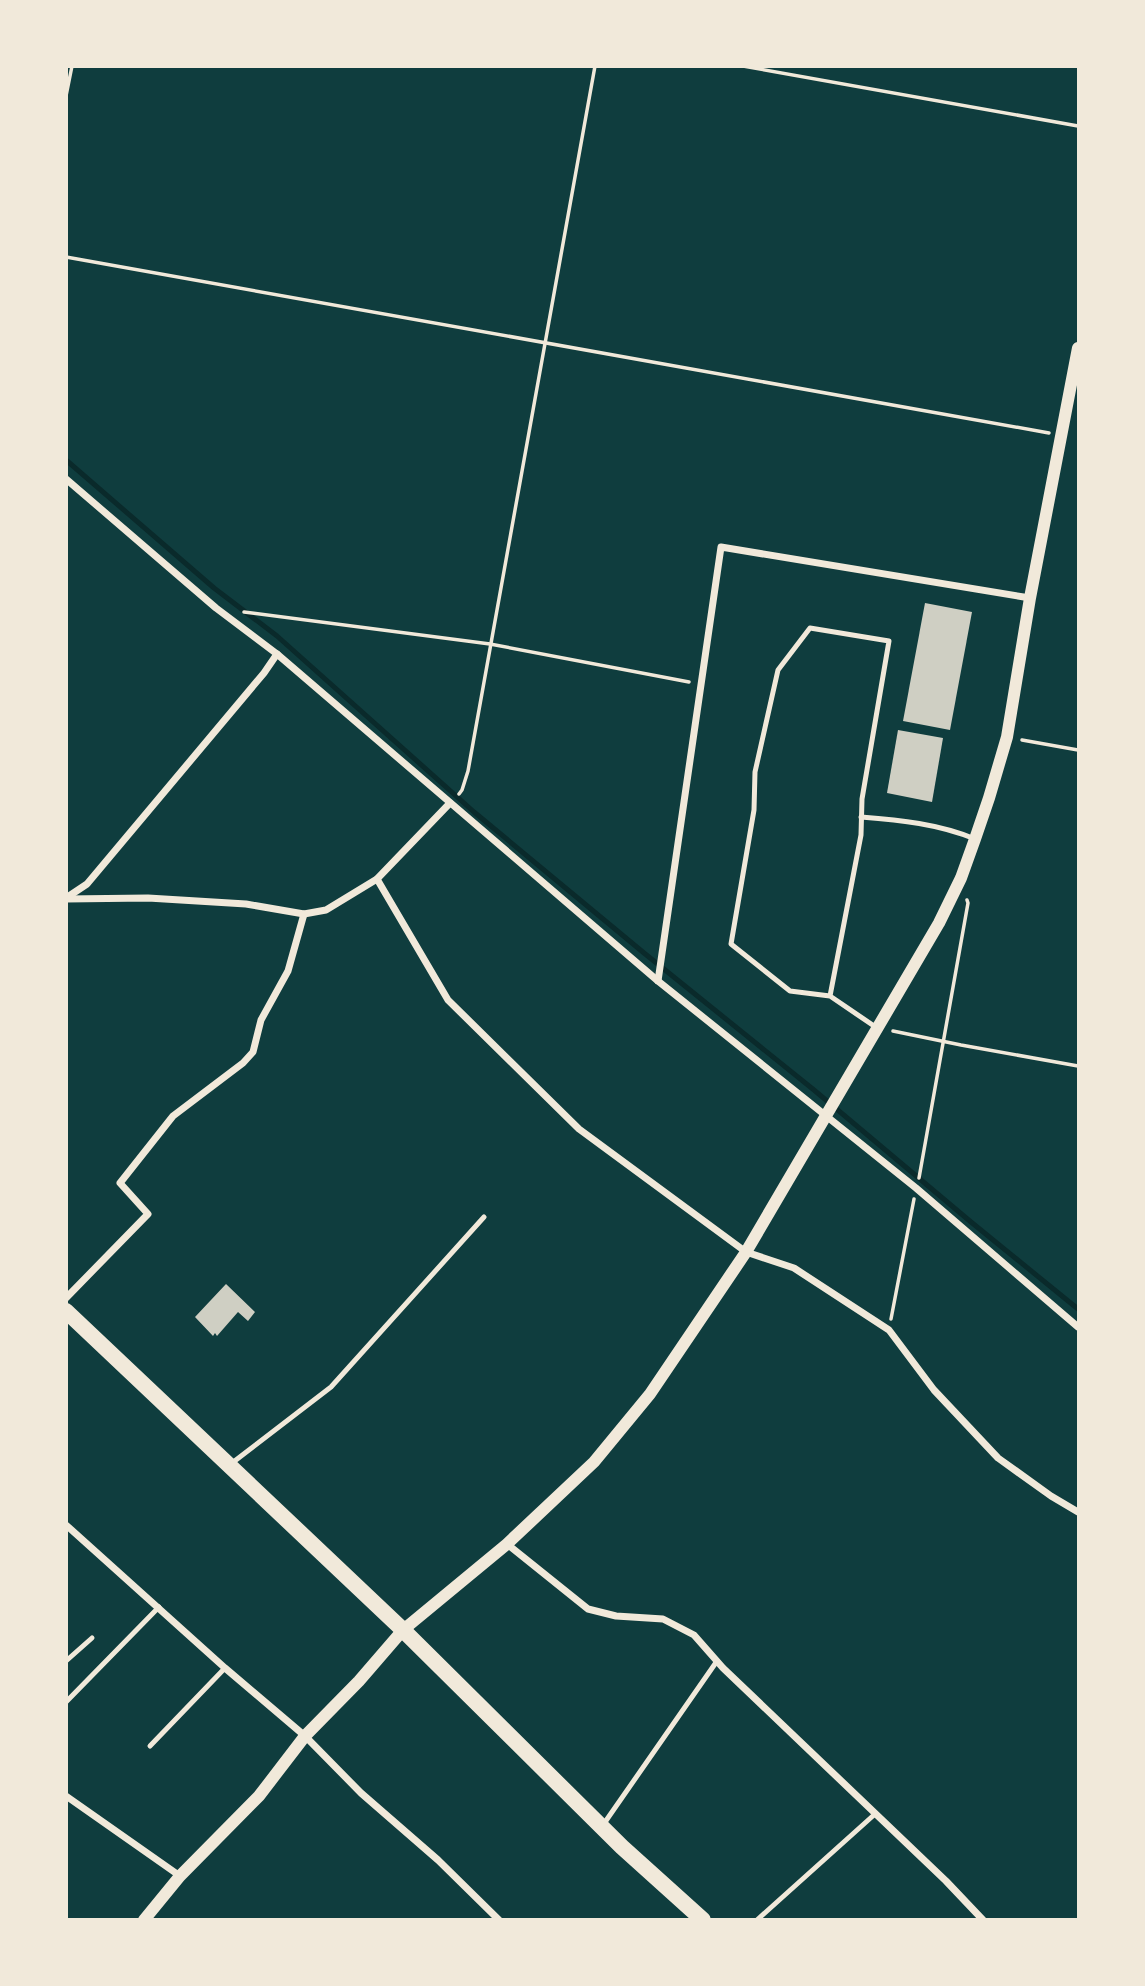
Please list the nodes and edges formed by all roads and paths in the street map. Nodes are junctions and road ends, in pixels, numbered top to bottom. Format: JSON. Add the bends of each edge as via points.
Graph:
{"nodes":[{"id":1,"x":72,"y":66,"type":"edge"},
{"id":2,"x":595,"y":66,"type":"edge"},
{"id":3,"x":743,"y":66,"type":"edge"},
{"id":4,"x":66,"y":96,"type":"edge"},
{"id":5,"x":1079,"y":126,"type":"edge"},
{"id":6,"x":66,"y":257,"type":"edge"},
{"id":7,"x":545,"y":342,"type":"junction"},
{"id":8,"x":1079,"y":348,"type":"edge"},
{"id":9,"x":1062,"y":435,"type":"junction"},
{"id":10,"x":66,"y":479,"type":"edge"},
{"id":11,"x":1030,"y":598,"type":"junction"},
{"id":12,"x":244,"y":612,"type":"dead end"},
{"id":13,"x":490,"y":644,"type":"junction"},
{"id":14,"x":277,"y":654,"type":"junction"},
{"id":15,"x":701,"y":684,"type":"junction"},
{"id":16,"x":1007,"y":737,"type":"junction"},
{"id":17,"x":1079,"y":750,"type":"edge"},
{"id":18,"x":450,"y":803,"type":"junction"},
{"id":19,"x":861,"y":817,"type":"junction"},
{"id":20,"x":975,"y":839,"type":"junction"},
{"id":21,"x":961,"y":878,"type":"junction"},
{"id":22,"x":377,"y":879,"type":"junction"},
{"id":23,"x":66,"y":899,"type":"edge"},
{"id":24,"x":304,"y":914,"type":"junction"},
{"id":25,"x":658,"y":981,"type":"junction"},
{"id":26,"x":830,"y":996,"type":"junction"},
{"id":27,"x":877,"y":1028,"type":"junction"},
{"id":28,"x":944,"y":1041,"type":"junction"},
{"id":29,"x":1079,"y":1066,"type":"edge"},
{"id":30,"x":825,"y":1116,"type":"junction"},
{"id":31,"x":916,"y":1188,"type":"junction"},
{"id":32,"x":484,"y":1217,"type":"dead end"},
{"id":33,"x":746,"y":1252,"type":"junction"},
{"id":34,"x":66,"y":1298,"type":"edge"},
{"id":35,"x":66,"y":1311,"type":"edge"},
{"id":36,"x":1079,"y":1327,"type":"edge"},
{"id":37,"x":889,"y":1330,"type":"junction"},
{"id":38,"x":230,"y":1465,"type":"junction"},
{"id":39,"x":1079,"y":1512,"type":"edge"},
{"id":40,"x":66,"y":1525,"type":"edge"},
{"id":41,"x":507,"y":1544,"type":"junction"},
{"id":42,"x":159,"y":1607,"type":"junction"},
{"id":43,"x":402,"y":1630,"type":"junction"},
{"id":44,"x":92,"y":1638,"type":"dead end"},
{"id":45,"x":66,"y":1661,"type":"edge"},
{"id":46,"x":717,"y":1661,"type":"junction"},
{"id":47,"x":225,"y":1668,"type":"junction"},
{"id":48,"x":66,"y":1702,"type":"edge"},
{"id":49,"x":305,"y":1736,"type":"junction"},
{"id":50,"x":150,"y":1746,"type":"dead end"},
{"id":51,"x":66,"y":1796,"type":"edge"},
{"id":52,"x":875,"y":1814,"type":"junction"},
{"id":53,"x":602,"y":1826,"type":"junction"},
{"id":54,"x":180,"y":1877,"type":"junction"},
{"id":55,"x":144,"y":1920,"type":"edge"},
{"id":56,"x":499,"y":1920,"type":"edge"},
{"id":57,"x":703,"y":1920,"type":"edge"},
{"id":58,"x":757,"y":1920,"type":"edge"},
{"id":59,"x":983,"y":1920,"type":"edge"}],
"edges":[{"from":1,"to":4,"type":"path"},
{"from":2,"to":7,"type":"path"},
{"from":3,"to":5,"type":"path"},
{"from":6,"to":7,"type":"path"},
{"from":7,"to":9,"type":"path"},
{"from":7,"to":13,"type":"path"},
{"from":8,"to":9,"type":"street"},
{"from":9,"to":11,"type":"street"},
{"from":10,"to":14,"type":"street","via":[[216,608]]},
{"from":11,"to":15,"type":"street","via":[[721,547]]},
{"from":11,"to":16,"type":"street"},
{"from":12,"to":13,"type":"path"},
{"from":13,"to":15,"type":"path"},
{"from":13,"to":18,"type":"path","via":[[468,771],[462,790]]},
{"from":14,"to":18,"type":"street"},
{"from":14,"to":23,"type":"street","via":[[87,884]]},
{"from":15,"to":25,"type":"street"},
{"from":16,"to":17,"type":"path"},
{"from":16,"to":20,"type":"street"},
{"from":18,"to":22,"type":"street"},
{"from":18,"to":25,"type":"street"},
{"from":19,"to":20,"type":"lane","via":[[905,821]]},
{"from":19,"to":26,"type":"lane"},
{"from":19,"to":26,"type":"lane","via":[[889,641],[810,628],[778,670],[755,772],[754,810],[732,944],[790,991]]},
{"from":20,"to":21,"type":"street"},
{"from":21,"to":27,"type":"street"},
{"from":21,"to":28,"type":"path","via":[[968,903]]},
{"from":22,"to":24,"type":"street","via":[[326,910]]},
{"from":22,"to":33,"type":"street","via":[[449,1000],[579,1129]]},
{"from":23,"to":24,"type":"street","via":[[246,904]]},
{"from":24,"to":34,"type":"street","via":[[288,971],[261,1020],[253,1052],[173,1116],[120,1182],[148,1214]]},
{"from":25,"to":30,"type":"street"},
{"from":26,"to":27,"type":"lane"},
{"from":27,"to":28,"type":"path"},
{"from":27,"to":30,"type":"street"},
{"from":28,"to":29,"type":"path"},
{"from":28,"to":31,"type":"path"},
{"from":30,"to":31,"type":"street"},
{"from":30,"to":33,"type":"street"},
{"from":31,"to":36,"type":"street"},
{"from":31,"to":37,"type":"path"},
{"from":32,"to":38,"type":"lane","via":[[331,1387]]},
{"from":33,"to":37,"type":"street","via":[[794,1268]]},
{"from":33,"to":41,"type":"street","via":[[650,1394],[594,1462]]},
{"from":35,"to":38,"type":"main road"},
{"from":37,"to":39,"type":"street","via":[[934,1390],[998,1458]]},
{"from":38,"to":43,"type":"main road"},
{"from":40,"to":42,"type":"street"},
{"from":41,"to":43,"type":"street"},
{"from":41,"to":46,"type":"street","via":[[589,1609],[663,1619],[694,1635]]},
{"from":42,"to":47,"type":"street"},
{"from":42,"to":48,"type":"lane"},
{"from":43,"to":49,"type":"street"},
{"from":43,"to":53,"type":"main road"},
{"from":44,"to":45,"type":"lane"},
{"from":46,"to":52,"type":"street"},
{"from":46,"to":53,"type":"lane"},
{"from":47,"to":49,"type":"street"},
{"from":47,"to":50,"type":"lane"},
{"from":49,"to":54,"type":"street","via":[[259,1796]]},
{"from":49,"to":56,"type":"street"},
{"from":51,"to":54,"type":"street"},
{"from":52,"to":58,"type":"lane"},
{"from":52,"to":59,"type":"street"},
{"from":53,"to":57,"type":"main road"},
{"from":54,"to":55,"type":"street"}]}
